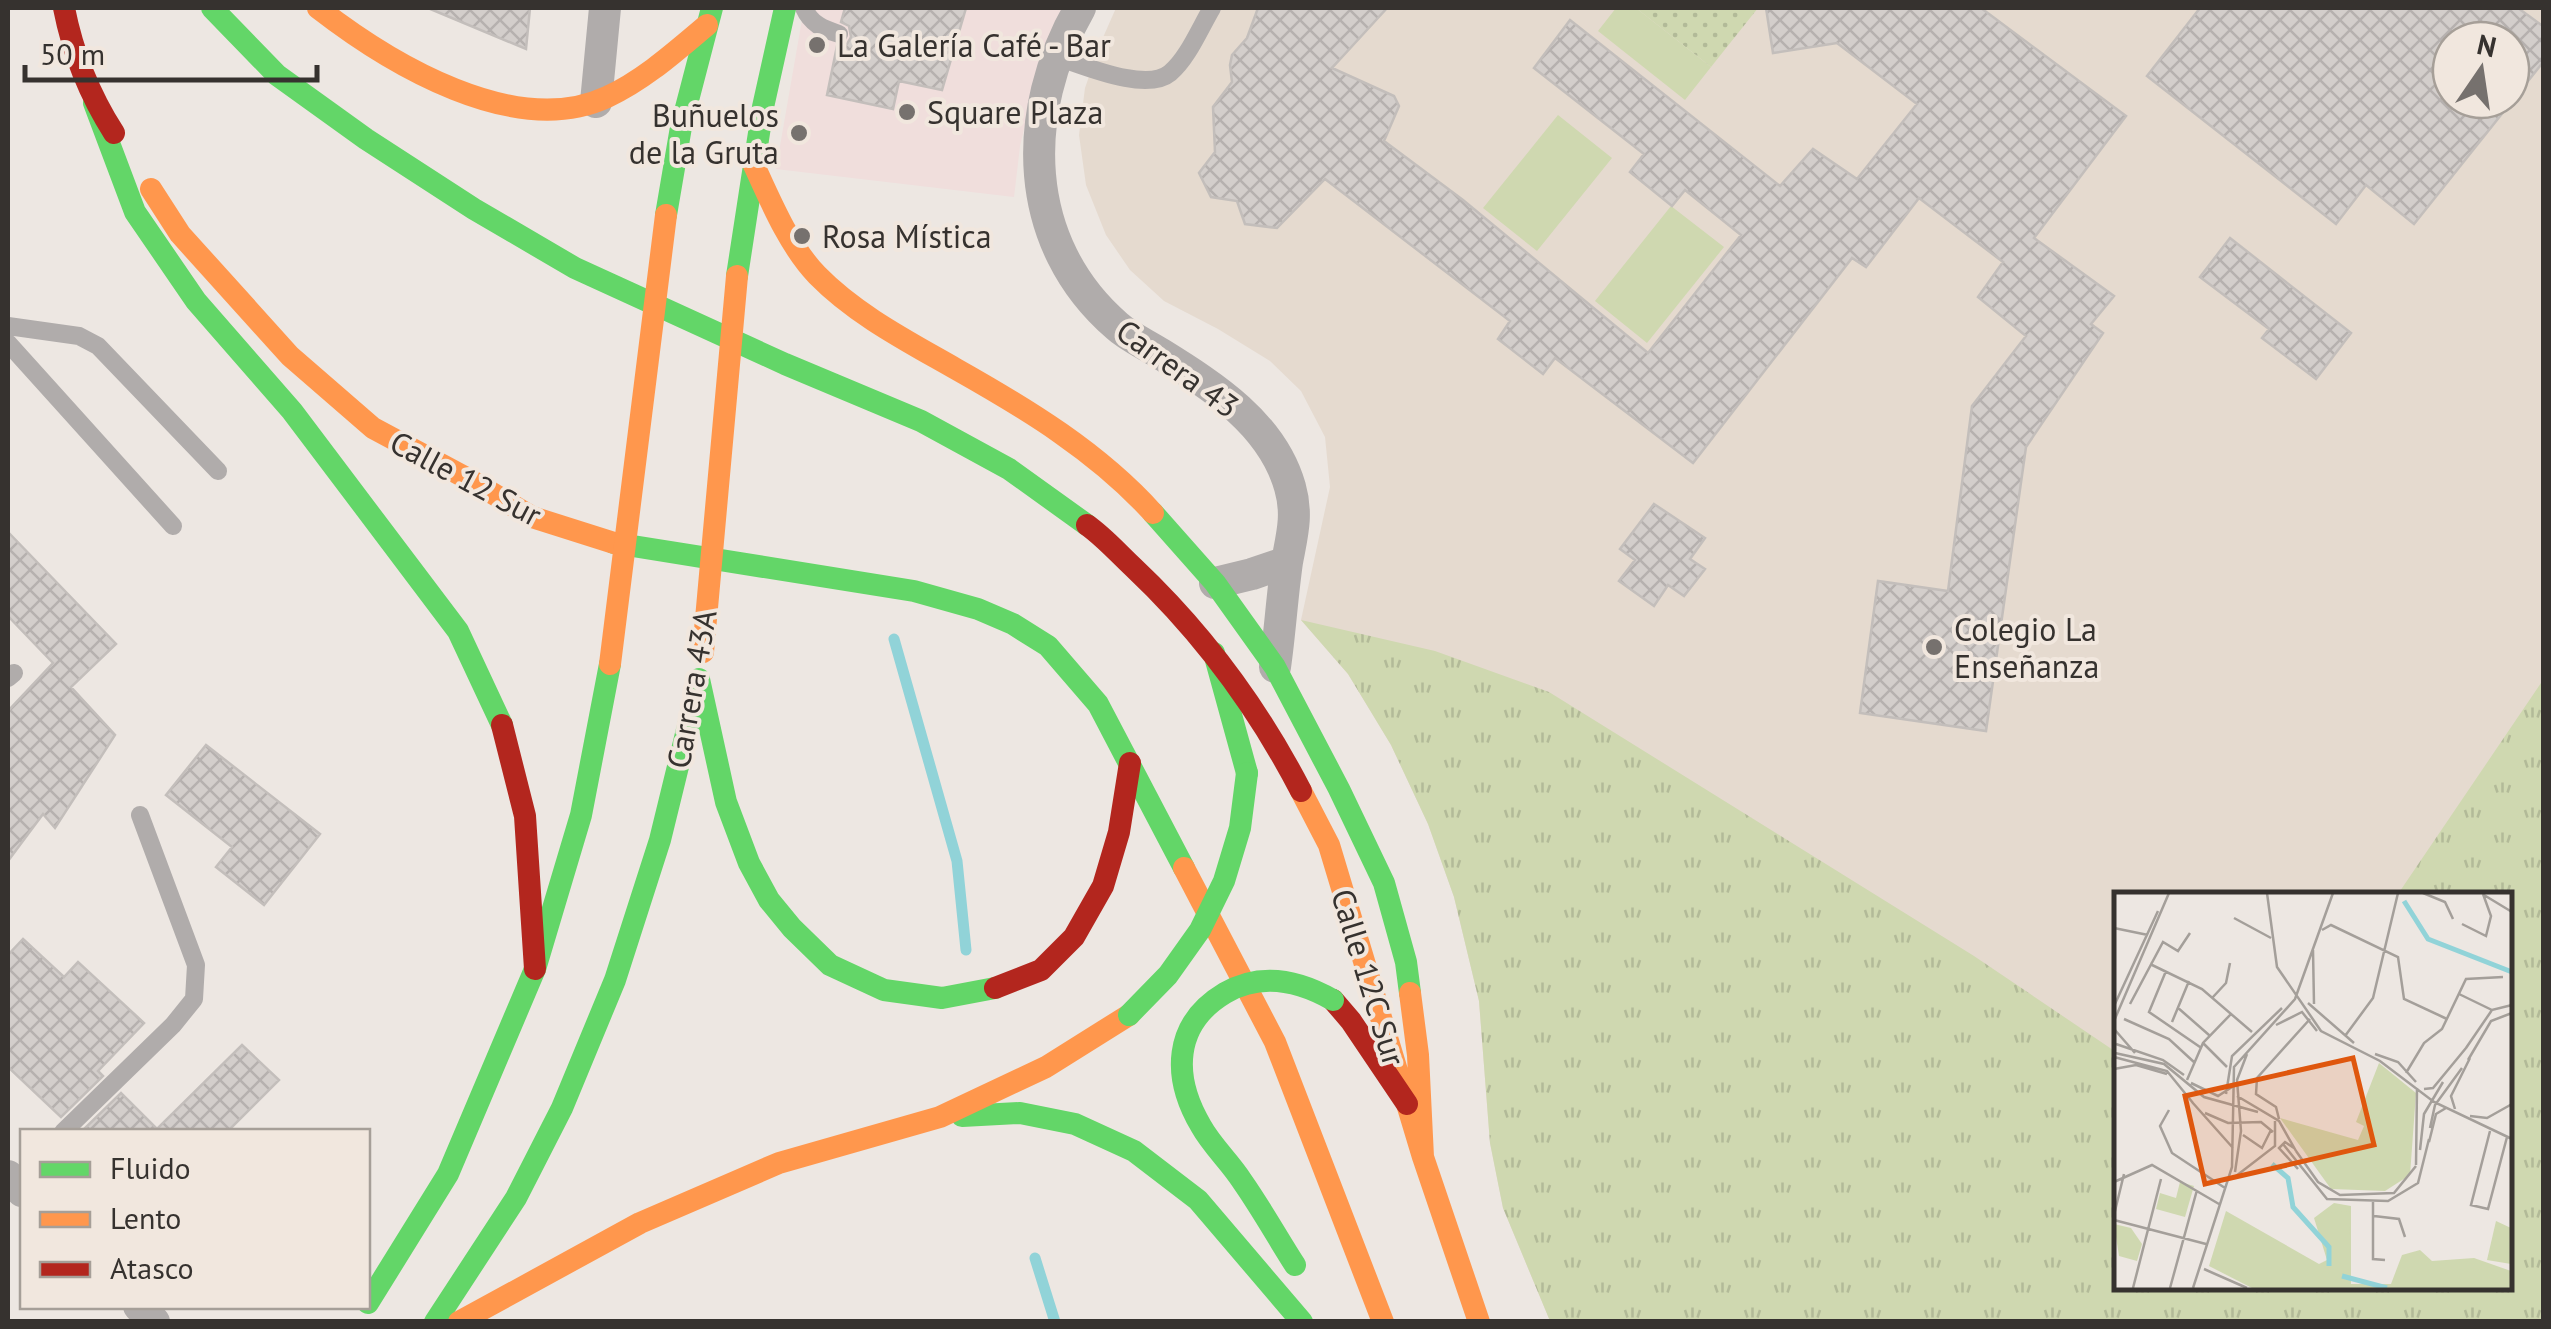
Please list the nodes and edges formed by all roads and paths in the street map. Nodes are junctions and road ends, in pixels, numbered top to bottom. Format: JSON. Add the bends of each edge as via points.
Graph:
{"nodes":[{"id":1,"x":64,"y":8,"type":"edge"},
{"id":2,"x":212,"y":8,"type":"edge"},
{"id":3,"x":318,"y":8,"type":"edge"},
{"id":4,"x":605,"y":8,"type":"edge"},
{"id":5,"x":785,"y":8,"type":"edge"},
{"id":6,"x":804,"y":8,"type":"edge"},
{"id":7,"x":1080,"y":8,"type":"edge"},
{"id":8,"x":1212,"y":8,"type":"edge"},
{"id":9,"x":709,"y":16,"type":"edge"},
{"id":10,"x":839,"y":34,"type":"dead end"},
{"id":11,"x":1057,"y":57,"type":"junction"},
{"id":12,"x":596,"y":102,"type":"junction"},
{"id":13,"x":94,"y":103,"type":"junction"},
{"id":14,"x":754,"y":163,"type":"junction"},
{"id":15,"x":8,"y":326,"type":"edge"},
{"id":16,"x":8,"y":343,"type":"edge"},
{"id":17,"x":218,"y":471,"type":"dead end"},
{"id":18,"x":173,"y":526,"type":"dead end"},
{"id":19,"x":1287,"y":562,"type":"junction"},
{"id":20,"x":1214,"y":583,"type":"junction"},
{"id":21,"x":1214,"y":653,"type":"junction"},
{"id":22,"x":1275,"y":668,"type":"junction"},
{"id":23,"x":699,"y":680,"type":"junction"},
{"id":24,"x":1130,"y":764,"type":"junction"},
{"id":25,"x":140,"y":815,"type":"dead end"},
{"id":26,"x":535,"y":969,"type":"junction"},
{"id":27,"x":1407,"y":1104,"type":"junction"},
{"id":28,"x":940,"y":1117,"type":"junction"},
{"id":29,"x":66,"y":1129,"type":"edge"},
{"id":30,"x":1423,"y":1157,"type":"junction"},
{"id":31,"x":1299,"y":1272,"type":"dead end"},
{"id":32,"x":370,"y":1299,"type":"edge"},
{"id":33,"x":435,"y":1322,"type":"edge"},
{"id":34,"x":460,"y":1322,"type":"edge"},
{"id":35,"x":1302,"y":1322,"type":"edge"},
{"id":36,"x":1383,"y":1322,"type":"edge"},
{"id":37,"x":1479,"y":1322,"type":"edge"}],
"edges":[{"from":1,"to":13,"type":"main road","name":"Calle 12 Sur","via":[[71,48]]},
{"from":2,"to":21,"type":"main road","via":[[278,75],[491,219],[576,268],[921,421],[1009,469],[1096,531]]},
{"from":3,"to":12,"type":"main road","via":[[389,58],[481,98],[558,110]]},
{"from":4,"to":12,"type":"street"},
{"from":5,"to":14,"type":"main road","name":"Carrera 43A"},
{"from":6,"to":10,"type":"lane","via":[[813,22]]},
{"from":7,"to":11,"type":"street","name":"Carrera 43"},
{"from":8,"to":11,"type":"lane","via":[[1166,77],[1139,80]]},
{"from":9,"to":12,"type":"main road","via":[[653,68]]},
{"from":9,"to":26,"type":"main road","bridge":true,"via":[[666,215],[610,664],[581,815]]},
{"from":11,"to":19,"type":"street","name":"Carrera 43","via":[[1038,144],[1041,196],[1053,237],[1082,289],[1118,327],[1242,410],[1276,453],[1295,527]]},
{"from":13,"to":24,"type":"main road","name":"Calle 12 Sur","via":[[180,234],[290,356],[373,428],[532,517],[603,542],[914,591],[1014,624],[1072,670]]},
{"from":13,"to":26,"type":"main road","via":[[135,212],[196,301],[292,411],[458,631],[502,724],[525,816]]},
{"from":14,"to":20,"type":"main road","via":[[780,220],[816,274],[858,310],[1021,406],[1093,457]]},
{"from":14,"to":23,"type":"main road","name":"Carrera 43A","bridge":true},
{"from":15,"to":17,"type":"lane","via":[[79,336],[98,346]]},
{"from":16,"to":18,"type":"lane"},
{"from":19,"to":20,"type":"street"},
{"from":19,"to":22,"type":"street","name":"Carrera 43"},
{"from":20,"to":22,"type":"main road"},
{"from":21,"to":27,"type":"main road","name":"Calle 12C Sur","via":[[1279,749],[1329,846]]},
{"from":21,"to":28,"type":"main road","bridge":true,"via":[[1247,773],[1240,828],[1200,930],[1130,1015],[1046,1067]]},
{"from":22,"to":30,"type":"main road","via":[[1384,883],[1406,962]]},
{"from":23,"to":24,"type":"main road","via":[[726,802],[770,900],[830,966],[884,990],[942,998],[998,988],[1042,970],[1074,937],[1103,886]]},
{"from":23,"to":33,"type":"main road","name":"Carrera 43A","via":[[660,840],[608,998],[516,1198]]},
{"from":24,"to":36,"type":"main road","via":[[1275,1042]]},
{"from":25,"to":29,"type":"lane","via":[[196,965],[194,1000]]},
{"from":26,"to":32,"type":"main road","via":[[448,1174]]},
{"from":27,"to":30,"type":"main road","name":"Calle 12C Sur"},
{"from":27,"to":31,"type":"main road","bridge":true,"via":[[1351,1021],[1315,988],[1274,979],[1251,982],[1208,1002],[1189,1026],[1180,1056],[1182,1088],[1200,1126]]},
{"from":28,"to":34,"type":"main road","via":[[778,1163],[640,1223]]},
{"from":28,"to":35,"type":"main road","via":[[1020,1113],[1075,1124],[1134,1151],[1198,1200]]},
{"from":30,"to":37,"type":"main road","name":"Calle 12C Sur"}]}
